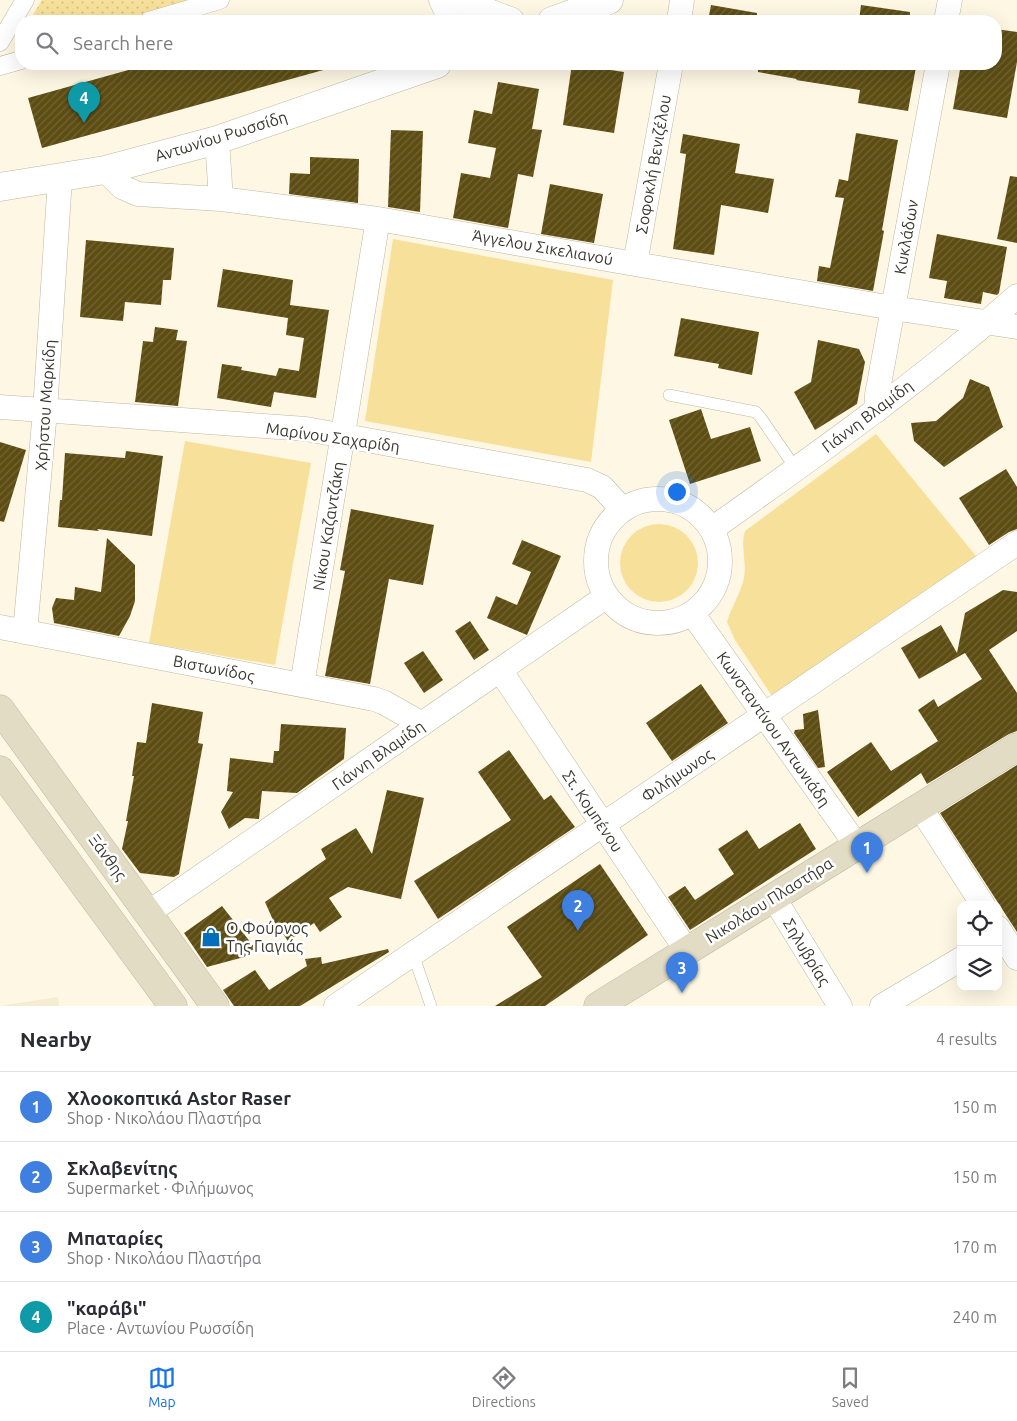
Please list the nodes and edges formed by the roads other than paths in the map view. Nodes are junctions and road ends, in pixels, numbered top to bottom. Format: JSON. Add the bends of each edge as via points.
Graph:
{"nodes":[{"id":1,"x":25,"y":0,"type":"edge"},
{"id":2,"x":220,"y":0,"type":"edge"},
{"id":3,"x":442,"y":0,"type":"edge"},
{"id":4,"x":463,"y":0,"type":"edge"},
{"id":5,"x":609,"y":0,"type":"edge"},
{"id":6,"x":682,"y":0,"type":"edge"},
{"id":7,"x":950,"y":0,"type":"edge"},
{"id":8,"x":16,"y":15,"type":"edge"},
{"id":9,"x":169,"y":15,"type":"edge"},
{"id":10,"x":448,"y":15,"type":"edge"},
{"id":11,"x":493,"y":15,"type":"edge"},
{"id":12,"x":568,"y":15,"type":"edge"},
{"id":13,"x":679,"y":15,"type":"edge"},
{"id":14,"x":947,"y":15,"type":"edge"},
{"id":15,"x":15,"y":17,"type":"edge"},
{"id":16,"x":0,"y":42,"type":"edge"},
{"id":17,"x":15,"y":62,"type":"edge"},
{"id":18,"x":0,"y":66,"type":"edge"},
{"id":19,"x":419,"y":70,"type":"edge"},
{"id":20,"x":670,"y":70,"type":"edge"},
{"id":21,"x":937,"y":70,"type":"edge"},
{"id":22,"x":217,"y":140,"type":"junction"},
{"id":23,"x":105,"y":170,"type":"junction"},
{"id":24,"x":60,"y":178,"type":"junction"},
{"id":25,"x":0,"y":187,"type":"edge"},
{"id":26,"x":221,"y":199,"type":"junction"},
{"id":27,"x":378,"y":218,"type":"junction"},
{"id":28,"x":635,"y":264,"type":"junction"},
{"id":29,"x":1017,"y":296,"type":"edge"},
{"id":30,"x":893,"y":308,"type":"junction"},
{"id":31,"x":986,"y":323,"type":"junction"},
{"id":32,"x":1017,"y":327,"type":"edge"},
{"id":33,"x":669,"y":395,"type":"dead end"},
{"id":34,"x":0,"y":407,"type":"edge"},
{"id":35,"x":45,"y":411,"type":"junction"},
{"id":36,"x":876,"y":411,"type":"junction"},
{"id":37,"x":343,"y":436,"type":"junction"},
{"id":38,"x":796,"y":469,"type":"junction"},
{"id":39,"x":623,"y":510,"type":"junction"},
{"id":40,"x":712,"y":529,"type":"junction"},
{"id":41,"x":1017,"y":543,"type":"edge"},
{"id":42,"x":607,"y":596,"type":"junction"},
{"id":43,"x":692,"y":613,"type":"junction"},
{"id":44,"x":0,"y":627,"type":"edge"},
{"id":45,"x":25,"y":632,"type":"junction"},
{"id":46,"x":500,"y":670,"type":"junction"},
{"id":47,"x":302,"y":685,"type":"junction"},
{"id":48,"x":0,"y":709,"type":"edge"},
{"id":49,"x":765,"y":716,"type":"junction"},
{"id":50,"x":422,"y":724,"type":"junction"},
{"id":51,"x":1017,"y":746,"type":"edge"},
{"id":52,"x":0,"y":770,"type":"edge"},
{"id":53,"x":920,"y":807,"type":"junction"},
{"id":54,"x":603,"y":826,"type":"junction"},
{"id":55,"x":857,"y":846,"type":"junction"},
{"id":56,"x":774,"y":898,"type":"junction"},
{"id":57,"x":980,"y":901,"type":"edge"},
{"id":58,"x":148,"y":913,"type":"junction"},
{"id":59,"x":1002,"y":936,"type":"edge"},
{"id":60,"x":687,"y":951,"type":"junction"},
{"id":61,"x":413,"y":954,"type":"junction"},
{"id":62,"x":1017,"y":958,"type":"edge"},
{"id":63,"x":957,"y":961,"type":"edge"},
{"id":64,"x":609,"y":1003,"type":"edge"},
{"id":65,"x":172,"y":1006,"type":"edge"},
{"id":66,"x":215,"y":1006,"type":"edge"},
{"id":67,"x":336,"y":1006,"type":"edge"},
{"id":68,"x":431,"y":1006,"type":"edge"},
{"id":69,"x":840,"y":1006,"type":"edge"},
{"id":70,"x":882,"y":1006,"type":"edge"}],
"edges":[{"from":1,"to":8,"type":"street"},
{"from":2,"to":9,"type":"street"},
{"from":3,"to":10,"type":"street"},
{"from":4,"to":11,"type":"street"},
{"from":5,"to":12,"type":"street"},
{"from":6,"to":13,"type":"street"},
{"from":7,"to":14,"type":"street"},
{"from":15,"to":16,"type":"street"},
{"from":17,"to":18,"type":"street"},
{"from":19,"to":22,"type":"street","name":"Αντωνίου Ρωσσίδη"},
{"from":20,"to":28,"type":"street","name":"Σοφοκλή Βενιζέλου"},
{"from":21,"to":30,"type":"street","name":"Κυκλάδων"},
{"from":22,"to":23,"type":"street","name":"Αντωνίου Ρωσσίδη"},
{"from":22,"to":26,"type":"street"},
{"from":23,"to":24,"type":"street","name":"Αντωνίου Ρωσσίδη"},
{"from":23,"to":26,"type":"street","name":"Άγγελου Σικελιανού","via":[[122,187],[138,194]]},
{"from":24,"to":25,"type":"street","name":"Αντωνίου Ρωσσίδη"},
{"from":24,"to":35,"type":"street","name":"Χρήστου Μαρκίδη"},
{"from":26,"to":27,"type":"street","name":"Άγγελου Σικελιανού"},
{"from":27,"to":28,"type":"street","name":"Άγγελου Σικελιανού"},
{"from":27,"to":37,"type":"street","name":"Νίκου Καζαντζάκη"},
{"from":28,"to":30,"type":"street","name":"Άγγελου Σικελιανού"},
{"from":29,"to":31,"type":"street","name":"Γιάννη Βλαμίδη"},
{"from":30,"to":31,"type":"street","name":"Άγγελου Σικελιανού"},
{"from":30,"to":36,"type":"street","name":"Κυκλάδων"},
{"from":31,"to":32,"type":"street","name":"Άγγελου Σικελιανού"},
{"from":31,"to":36,"type":"street","name":"Γιάννη Βλαμίδη"},
{"from":33,"to":38,"type":"lane","via":[[756,412]]},
{"from":34,"to":35,"type":"street","name":"Μαρίνου Σαχαρίδη"},
{"from":35,"to":37,"type":"street","name":"Μαρίνου Σαχαρίδη","via":[[294,428]]},
{"from":35,"to":45,"type":"street","name":"Χρήστου Μαρκίδη"},
{"from":36,"to":38,"type":"street","name":"Γιάννη Βλαμίδη"},
{"from":37,"to":39,"type":"street","name":"Μαρίνου Σαχαρίδη","via":[[592,482],[602,487]]},
{"from":37,"to":47,"type":"street","name":"Νίκου Καζαντζάκη"},
{"from":38,"to":40,"type":"street","name":"Γιάννη Βλαμίδη"},
{"from":39,"to":40,"type":"street","via":[[648,500],[676,501],[695,510]]},
{"from":39,"to":42,"type":"street","via":[[606,527],[597,550],[596,566]]},
{"from":40,"to":43,"type":"street","via":[[720,552],[718,580],[712,593]]},
{"from":41,"to":49,"type":"street","name":"Φιλήμωνος"},
{"from":42,"to":43,"type":"street","via":[[624,613],[646,622],[670,622]]},
{"from":42,"to":46,"type":"street","name":"Γιάννη Βλαμίδη"},
{"from":43,"to":49,"type":"street","name":"Κωνσταντίνου Αντωνιάδη"},
{"from":44,"to":45,"type":"street","name":"Βιστωνίδος"},
{"from":45,"to":47,"type":"street","name":"Βιστωνίδος"},
{"from":46,"to":50,"type":"street","name":"Γιάννη Βλαμίδη"},
{"from":46,"to":54,"type":"street","name":"Στ. Κομπένου"},
{"from":47,"to":50,"type":"street","name":"Βιστωνίδος","via":[[374,699]]},
{"from":48,"to":58,"type":"main road","name":"Ξάνθης"},
{"from":49,"to":54,"type":"street","name":"Φιλήμωνος"},
{"from":49,"to":55,"type":"street","name":"Κωνσταντίνου Αντωνιάδη"},
{"from":50,"to":58,"type":"street","name":"Γιάννη Βλαμίδη"},
{"from":51,"to":53,"type":"main road","name":"Νικολάου Πλαστήρα"},
{"from":52,"to":65,"type":"main road"},
{"from":53,"to":55,"type":"main road","name":"Νικολάου Πλαστήρα"},
{"from":53,"to":57,"type":"street"},
{"from":54,"to":60,"type":"street","name":"Στ. Κομπένου"},
{"from":54,"to":61,"type":"street","name":"Φιλήμωνος"},
{"from":55,"to":56,"type":"main road","name":"Νικολάου Πλαστήρα"},
{"from":56,"to":60,"type":"main road","name":"Νικολάου Πλαστήρα"},
{"from":56,"to":69,"type":"street","name":"Σηλυβρίας"},
{"from":58,"to":66,"type":"main road","name":"Ξάνθης"},
{"from":59,"to":62,"type":"street"},
{"from":60,"to":64,"type":"main road","name":"Νικολάου Πλαστήρα"},
{"from":61,"to":67,"type":"street","name":"Φιλήμωνος"},
{"from":61,"to":68,"type":"lane"},
{"from":63,"to":70,"type":"street"}]}
